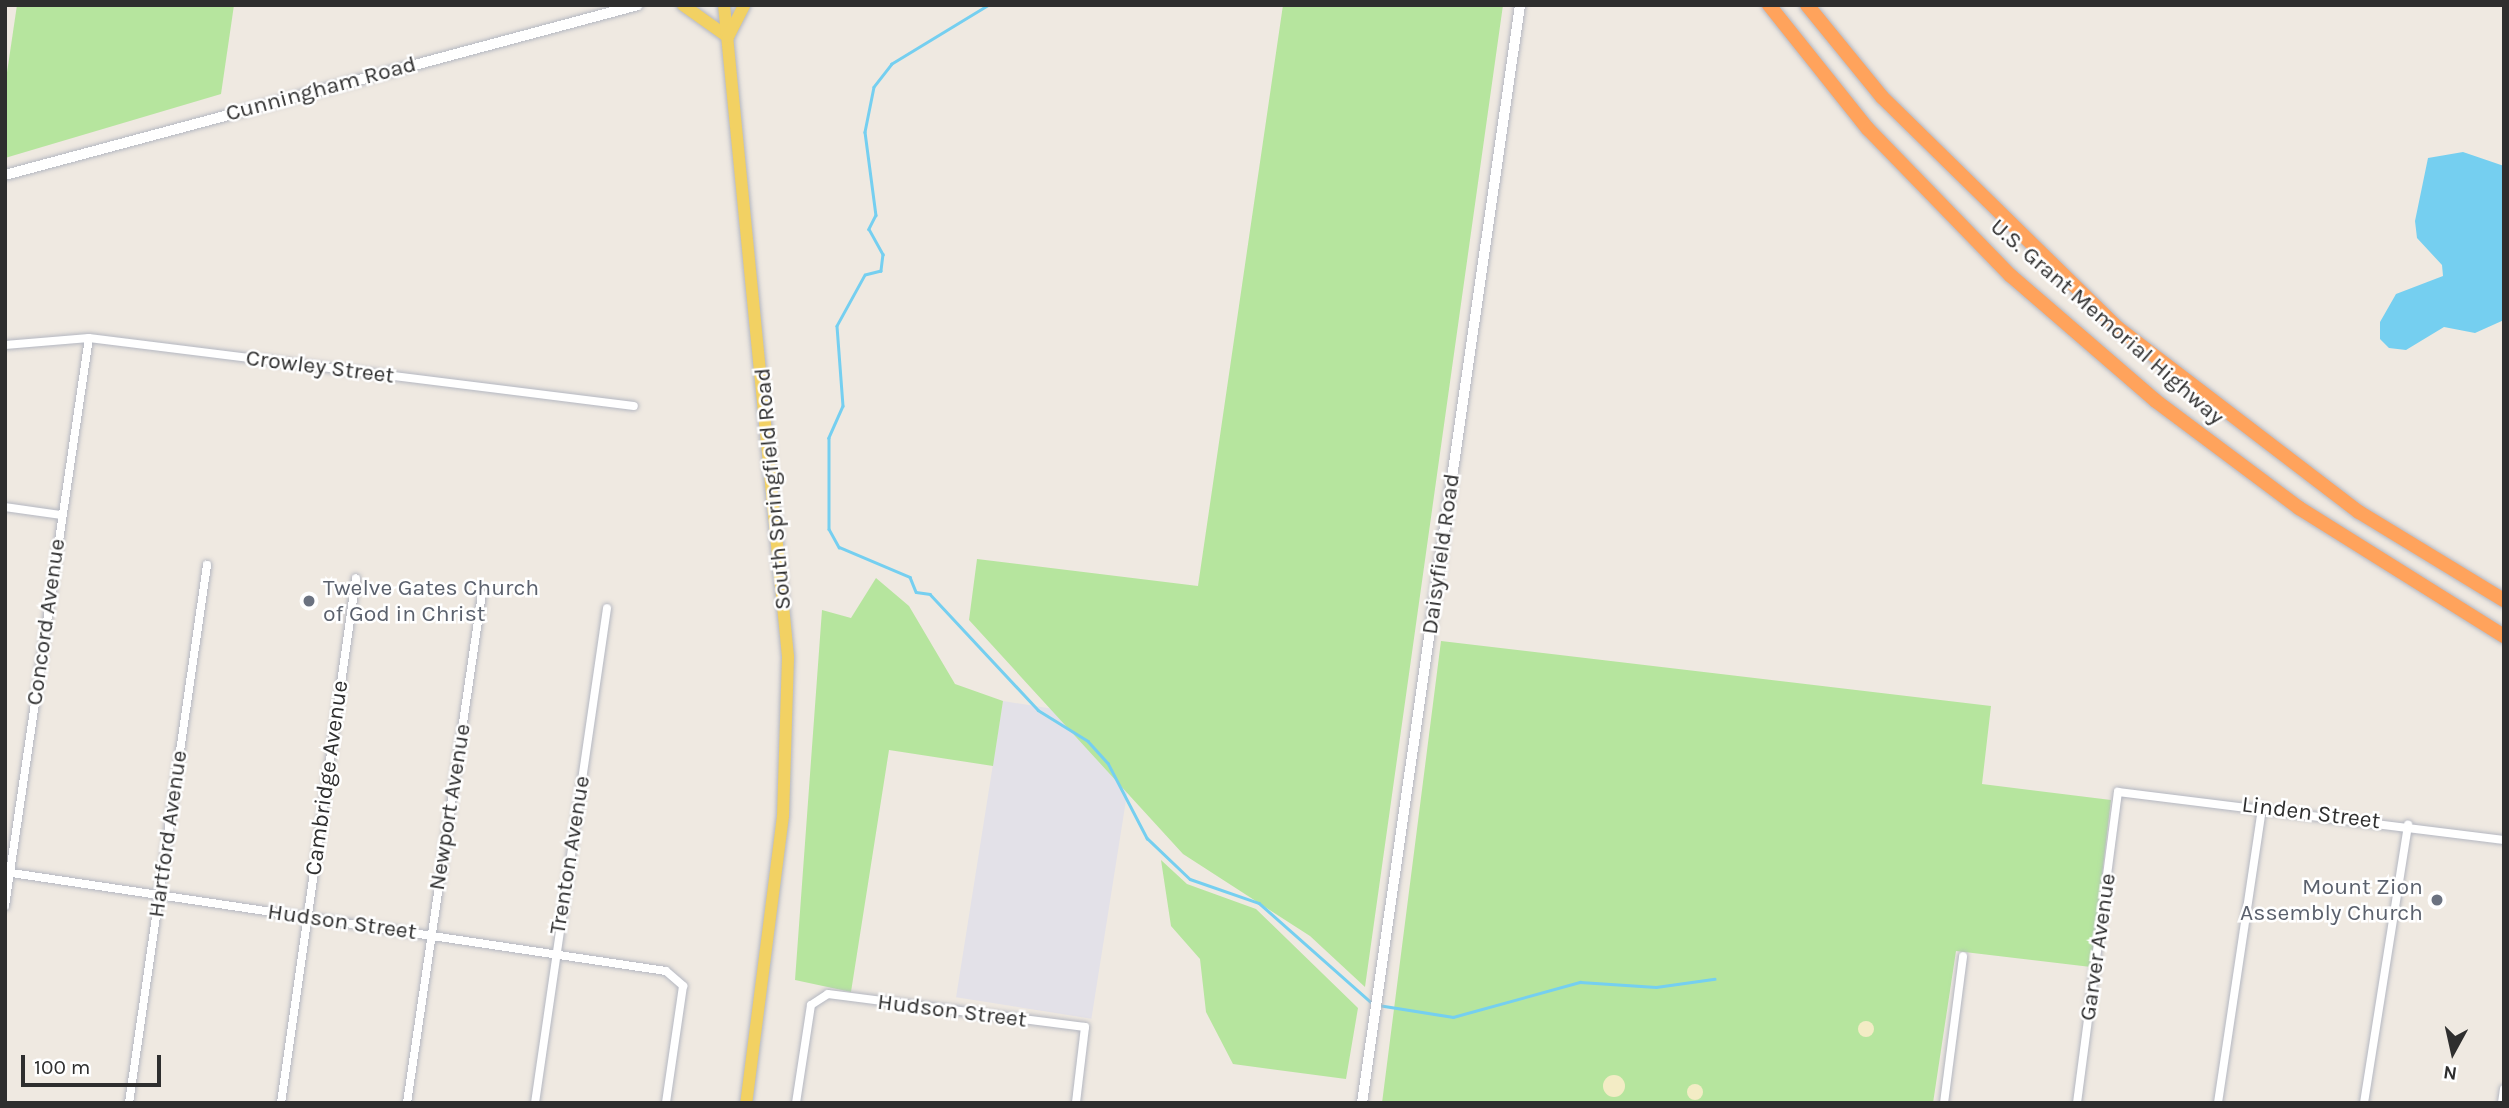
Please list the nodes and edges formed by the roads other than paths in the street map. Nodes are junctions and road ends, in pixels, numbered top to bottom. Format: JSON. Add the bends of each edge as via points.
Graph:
{"nodes":[{"id":1,"x":638,"y":5,"type":"edge"},
{"id":2,"x":683,"y":5,"type":"edge"},
{"id":3,"x":724,"y":5,"type":"edge"},
{"id":4,"x":744,"y":5,"type":"edge"},
{"id":5,"x":1520,"y":5,"type":"edge"},
{"id":6,"x":1769,"y":5,"type":"edge"},
{"id":7,"x":1807,"y":5,"type":"edge"},
{"id":8,"x":728,"y":37,"type":"junction"},
{"id":9,"x":5,"y":175,"type":"edge"},
{"id":10,"x":89,"y":338,"type":"junction"},
{"id":11,"x":5,"y":345,"type":"edge"},
{"id":12,"x":634,"y":406,"type":"dead end"},
{"id":13,"x":5,"y":507,"type":"edge"},
{"id":14,"x":61,"y":514,"type":"junction"},
{"id":15,"x":207,"y":565,"type":"dead end"},
{"id":16,"x":356,"y":578,"type":"dead end"},
{"id":17,"x":482,"y":594,"type":"dead end"},
{"id":18,"x":2504,"y":600,"type":"edge"},
{"id":19,"x":607,"y":608,"type":"dead end"},
{"id":20,"x":2504,"y":636,"type":"edge"},
{"id":21,"x":2118,"y":792,"type":"joint"},
{"id":22,"x":2262,"y":807,"type":"junction"},
{"id":23,"x":2408,"y":824,"type":"junction"},
{"id":24,"x":2504,"y":840,"type":"edge"},
{"id":25,"x":8,"y":872,"type":"edge"},
{"id":26,"x":159,"y":895,"type":"junction"},
{"id":27,"x":5,"y":906,"type":"edge"},
{"id":28,"x":307,"y":917,"type":"junction"},
{"id":29,"x":430,"y":935,"type":"junction"},
{"id":30,"x":555,"y":954,"type":"junction"},
{"id":31,"x":1963,"y":956,"type":"dead end"},
{"id":32,"x":2504,"y":1089,"type":"edge"},
{"id":33,"x":129,"y":1103,"type":"edge"},
{"id":34,"x":281,"y":1103,"type":"edge"},
{"id":35,"x":407,"y":1103,"type":"edge"},
{"id":36,"x":535,"y":1103,"type":"edge"},
{"id":37,"x":666,"y":1103,"type":"edge"},
{"id":38,"x":746,"y":1103,"type":"edge"},
{"id":39,"x":796,"y":1103,"type":"edge"},
{"id":40,"x":1076,"y":1103,"type":"edge"},
{"id":41,"x":1362,"y":1103,"type":"edge"},
{"id":42,"x":1944,"y":1103,"type":"edge"},
{"id":43,"x":2077,"y":1103,"type":"edge"},
{"id":44,"x":2218,"y":1103,"type":"edge"},
{"id":45,"x":2364,"y":1103,"type":"edge"},
{"id":46,"x":2502,"y":1103,"type":"edge"}],
"edges":[{"from":1,"to":9,"type":"street","name":"Cunningham Road"},
{"from":2,"to":8,"type":"main road"},
{"from":3,"to":8,"type":"main road","name":"South Springfield Road"},
{"from":4,"to":8,"type":"main road"},
{"from":5,"to":41,"type":"street","name":"Daisyfield Road"},
{"from":6,"to":20,"type":"highway","name":"U.S. Grant Memorial Highway","via":[[1868,129],[2010,275],[2156,401],[2299,508]]},
{"from":7,"to":18,"type":"highway","name":"U.S. Grant Memorial Highway","via":[[1882,97],[2118,328],[2360,512]]},
{"from":8,"to":38,"type":"main road","name":"South Springfield Road","via":[[788,657],[783,816]]},
{"from":10,"to":11,"type":"street","name":"Crowley Street"},
{"from":10,"to":12,"type":"street","name":"Crowley Street"},
{"from":10,"to":14,"type":"street","name":"Concord Avenue"},
{"from":13,"to":14,"type":"street"},
{"from":14,"to":25,"type":"street","name":"Concord Avenue"},
{"from":15,"to":26,"type":"street","name":"Hartford Avenue"},
{"from":16,"to":28,"type":"street","name":"Cambridge Avenue"},
{"from":17,"to":29,"type":"street","name":"Newport Avenue"},
{"from":19,"to":30,"type":"street","name":"Trenton Avenue"},
{"from":21,"to":22,"type":"street","name":"Linden Street"},
{"from":21,"to":43,"type":"street","name":"Garver Avenue"},
{"from":22,"to":23,"type":"street","name":"Linden Street"},
{"from":22,"to":44,"type":"street"},
{"from":23,"to":24,"type":"street","name":"Linden Street"},
{"from":23,"to":45,"type":"street"},
{"from":25,"to":26,"type":"street","name":"Hudson Street"},
{"from":25,"to":27,"type":"street","name":"Concord Avenue"},
{"from":26,"to":28,"type":"street","name":"Hudson Street"},
{"from":26,"to":33,"type":"street","name":"Hartford Avenue"},
{"from":28,"to":29,"type":"street","name":"Hudson Street"},
{"from":28,"to":34,"type":"street","name":"Cambridge Avenue"},
{"from":29,"to":30,"type":"street","name":"Hudson Street"},
{"from":29,"to":35,"type":"street","name":"Newport Avenue"},
{"from":30,"to":36,"type":"street","name":"Trenton Avenue"},
{"from":30,"to":37,"type":"street","name":"Hudson Street","via":[[678,975],[682,986]]},
{"from":31,"to":42,"type":"street"},
{"from":32,"to":46,"type":"street"},
{"from":39,"to":40,"type":"street","name":"Hudson Street","via":[[811,1005],[819,995],[1085,1027]]}]}
